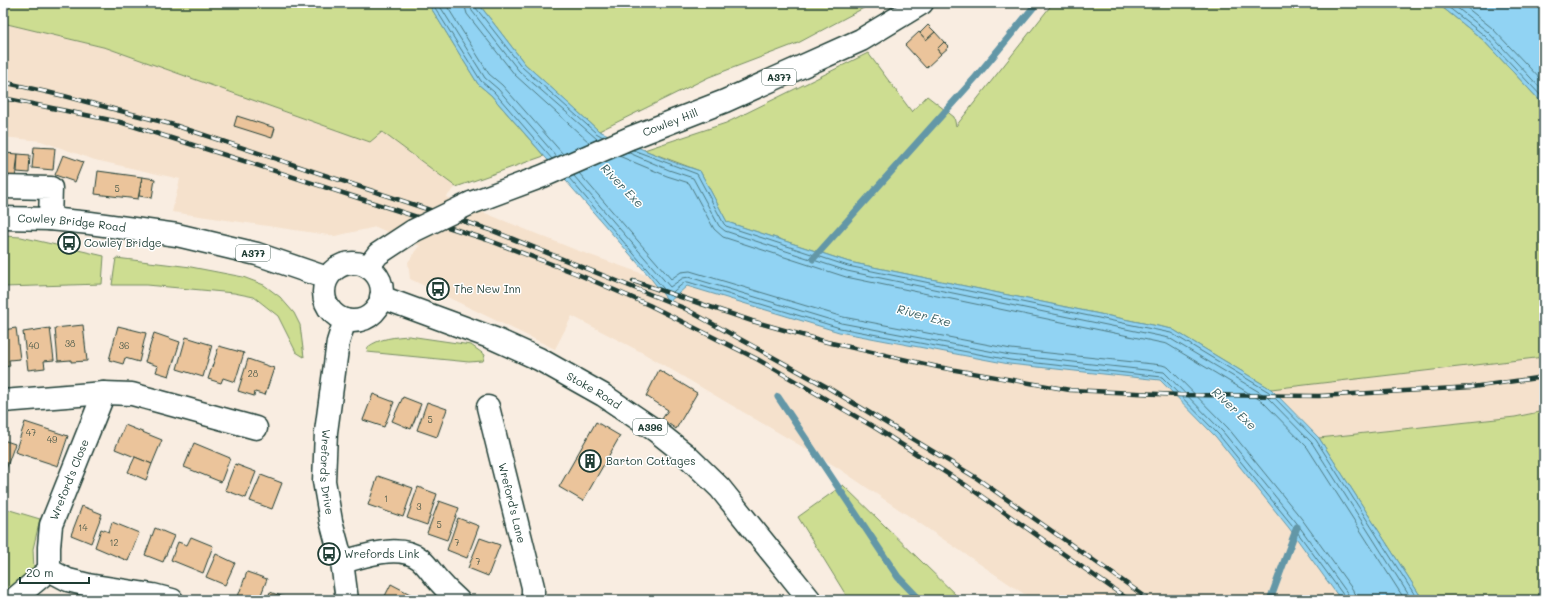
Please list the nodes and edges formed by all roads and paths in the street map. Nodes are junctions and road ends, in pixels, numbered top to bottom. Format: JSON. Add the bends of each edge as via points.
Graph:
{"nodes":[{"id":1,"x":922,"y":3,"type":"edge"},
{"id":2,"x":3,"y":187,"type":"edge"},
{"id":3,"x":3,"y":218,"type":"edge"},
{"id":4,"x":50,"y":219,"type":"junction"},
{"id":5,"x":368,"y":267,"type":"junction"},
{"id":6,"x":327,"y":278,"type":"junction"},
{"id":7,"x":381,"y":297,"type":"junction"},
{"id":8,"x":345,"y":320,"type":"junction"},
{"id":9,"x":104,"y":393,"type":"junction"},
{"id":10,"x":3,"y":401,"type":"edge"},
{"id":11,"x":488,"y":407,"type":"dead end"},
{"id":12,"x":256,"y":428,"type":"dead end"},
{"id":13,"x":342,"y":562,"type":"junction"},
{"id":14,"x":49,"y":570,"type":"junction"},
{"id":15,"x":13,"y":600,"type":"edge"},
{"id":16,"x":172,"y":600,"type":"edge"},
{"id":17,"x":347,"y":600,"type":"edge"},
{"id":18,"x":458,"y":600,"type":"edge"},
{"id":19,"x":533,"y":600,"type":"edge"},
{"id":20,"x":810,"y":600,"type":"edge"}],
"edges":[{"from":1,"to":5,"type":"main road","name":"Cowley Hill","number":"A377","bridge":true,"via":[[861,40],[725,101],[471,203],[413,231],[378,254]]},
{"from":2,"to":4,"type":"main road","via":[[51,188]]},
{"from":3,"to":4,"type":"main road","name":"Cowley Bridge Road","number":"A377"},
{"from":4,"to":6,"type":"main road","name":"Cowley Bridge Road","number":"A377","via":[[203,241],[257,254]]},
{"from":5,"to":6,"type":"main road","via":[[350,262],[340,265]]},
{"from":5,"to":7,"type":"main road","via":[[379,279]]},
{"from":6,"to":8,"type":"main road","via":[[324,286],[326,303],[334,313]]},
{"from":7,"to":8,"type":"main road","via":[[373,313],[355,321]]},
{"from":7,"to":20,"type":"main road","name":"Stoke Road","number":"A396","via":[[495,339],[539,359],[603,395],[656,431],[685,454],[720,488]]},
{"from":8,"to":13,"type":"main road","name":"Wreford's Drive","via":[[338,342],[326,432],[324,481]]},
{"from":9,"to":10,"type":"main road"},
{"from":9,"to":12,"type":"main road","via":[[132,394]]},
{"from":9,"to":14,"type":"main road","name":"Wreford's Close","via":[[51,525]]},
{"from":11,"to":19,"type":"main road","name":"Wreford's Lane","via":[[533,587]]},
{"from":13,"to":17,"type":"main road","name":"Wreford's Drive"},
{"from":13,"to":18,"type":"main road","via":[[375,554],[411,554],[429,568]]},
{"from":14,"to":15,"type":"main road"},
{"from":14,"to":16,"type":"main road","via":[[68,580],[88,585]]}]}
